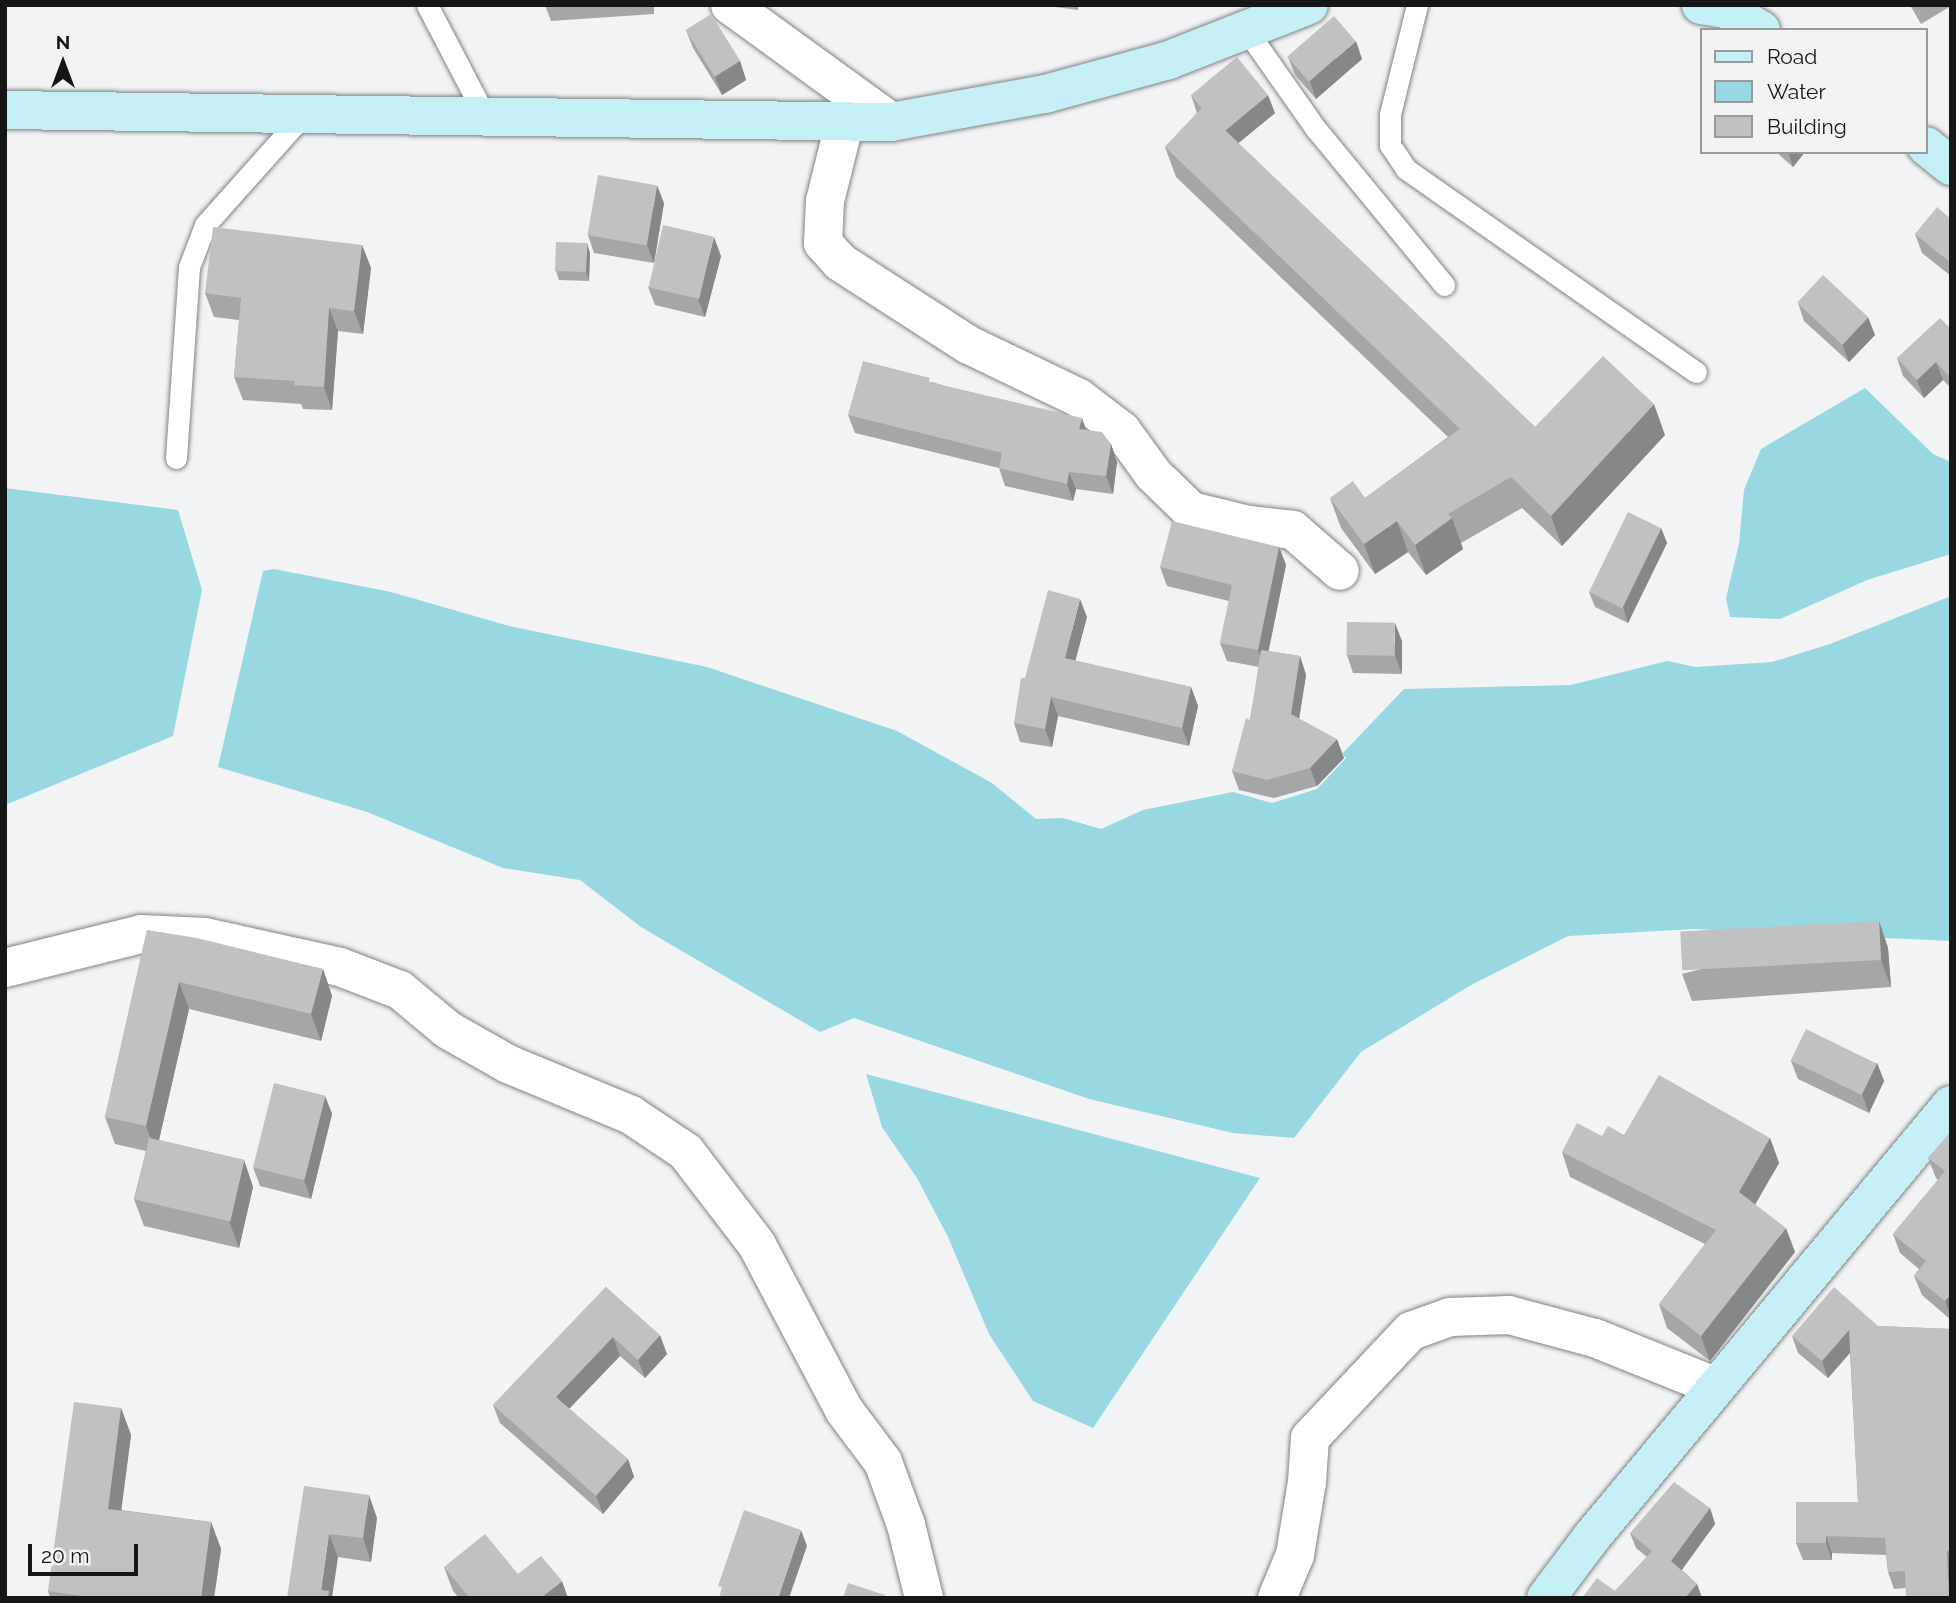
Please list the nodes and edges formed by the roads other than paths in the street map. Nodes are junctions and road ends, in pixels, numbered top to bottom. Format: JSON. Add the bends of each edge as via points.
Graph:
{"nodes":[{"id":1,"x":427,"y":5,"type":"edge"},
{"id":2,"x":730,"y":5,"type":"edge"},
{"id":3,"x":1417,"y":5,"type":"edge"},
{"id":4,"x":1719,"y":6,"type":"edge"},
{"id":5,"x":1299,"y":8,"type":"edge"},
{"id":6,"x":1758,"y":28,"type":"edge"},
{"id":7,"x":1247,"y":31,"type":"junction"},
{"id":8,"x":5,"y":110,"type":"edge"},
{"id":9,"x":304,"y":114,"type":"junction"},
{"id":10,"x":485,"y":116,"type":"junction"},
{"id":11,"x":845,"y":121,"type":"junction"},
{"id":12,"x":891,"y":122,"type":"junction"},
{"id":13,"x":1928,"y":148,"type":"edge"},
{"id":14,"x":1951,"y":166,"type":"edge"},
{"id":15,"x":1444,"y":285,"type":"dead end"},
{"id":16,"x":1696,"y":372,"type":"dead end"},
{"id":17,"x":176,"y":458,"type":"dead end"},
{"id":18,"x":1340,"y":570,"type":"dead end"},
{"id":19,"x":5,"y":968,"type":"edge"},
{"id":20,"x":1951,"y":1105,"type":"edge"},
{"id":21,"x":1717,"y":1387,"type":"junction"},
{"id":22,"x":924,"y":1598,"type":"edge"},
{"id":23,"x":1278,"y":1598,"type":"edge"},
{"id":24,"x":1546,"y":1598,"type":"edge"}],
"edges":[{"from":1,"to":10,"type":"lane"},
{"from":2,"to":12,"type":"street"},
{"from":3,"to":16,"type":"lane","via":[[1390,114],[1390,145],[1406,169]]},
{"from":4,"to":6,"type":"main road"},
{"from":5,"to":7,"type":"main road"},
{"from":7,"to":12,"type":"main road","via":[[1169,60],[1045,94]]},
{"from":7,"to":15,"type":"lane","via":[[1316,129]]},
{"from":8,"to":9,"type":"main road"},
{"from":9,"to":10,"type":"main road"},
{"from":9,"to":17,"type":"lane","via":[[205,225],[190,267]]},
{"from":10,"to":11,"type":"main road"},
{"from":11,"to":12,"type":"main road"},
{"from":11,"to":18,"type":"street","via":[[825,201],[823,243],[839,262],[969,345],[1079,398],[1122,431],[1153,474],[1191,511],[1293,530]]},
{"from":13,"to":14,"type":"main road"},
{"from":19,"to":22,"type":"street","via":[[141,934],[205,937],[340,967],[400,990],[448,1030],[508,1064],[631,1115],[686,1152],[757,1245],[844,1410],[883,1462],[906,1525]]},
{"from":20,"to":21,"type":"main road"},
{"from":21,"to":23,"type":"street","via":[[1595,1338],[1509,1315],[1450,1317],[1411,1331],[1310,1438],[1295,1555]]},
{"from":21,"to":24,"type":"main road"}]}
